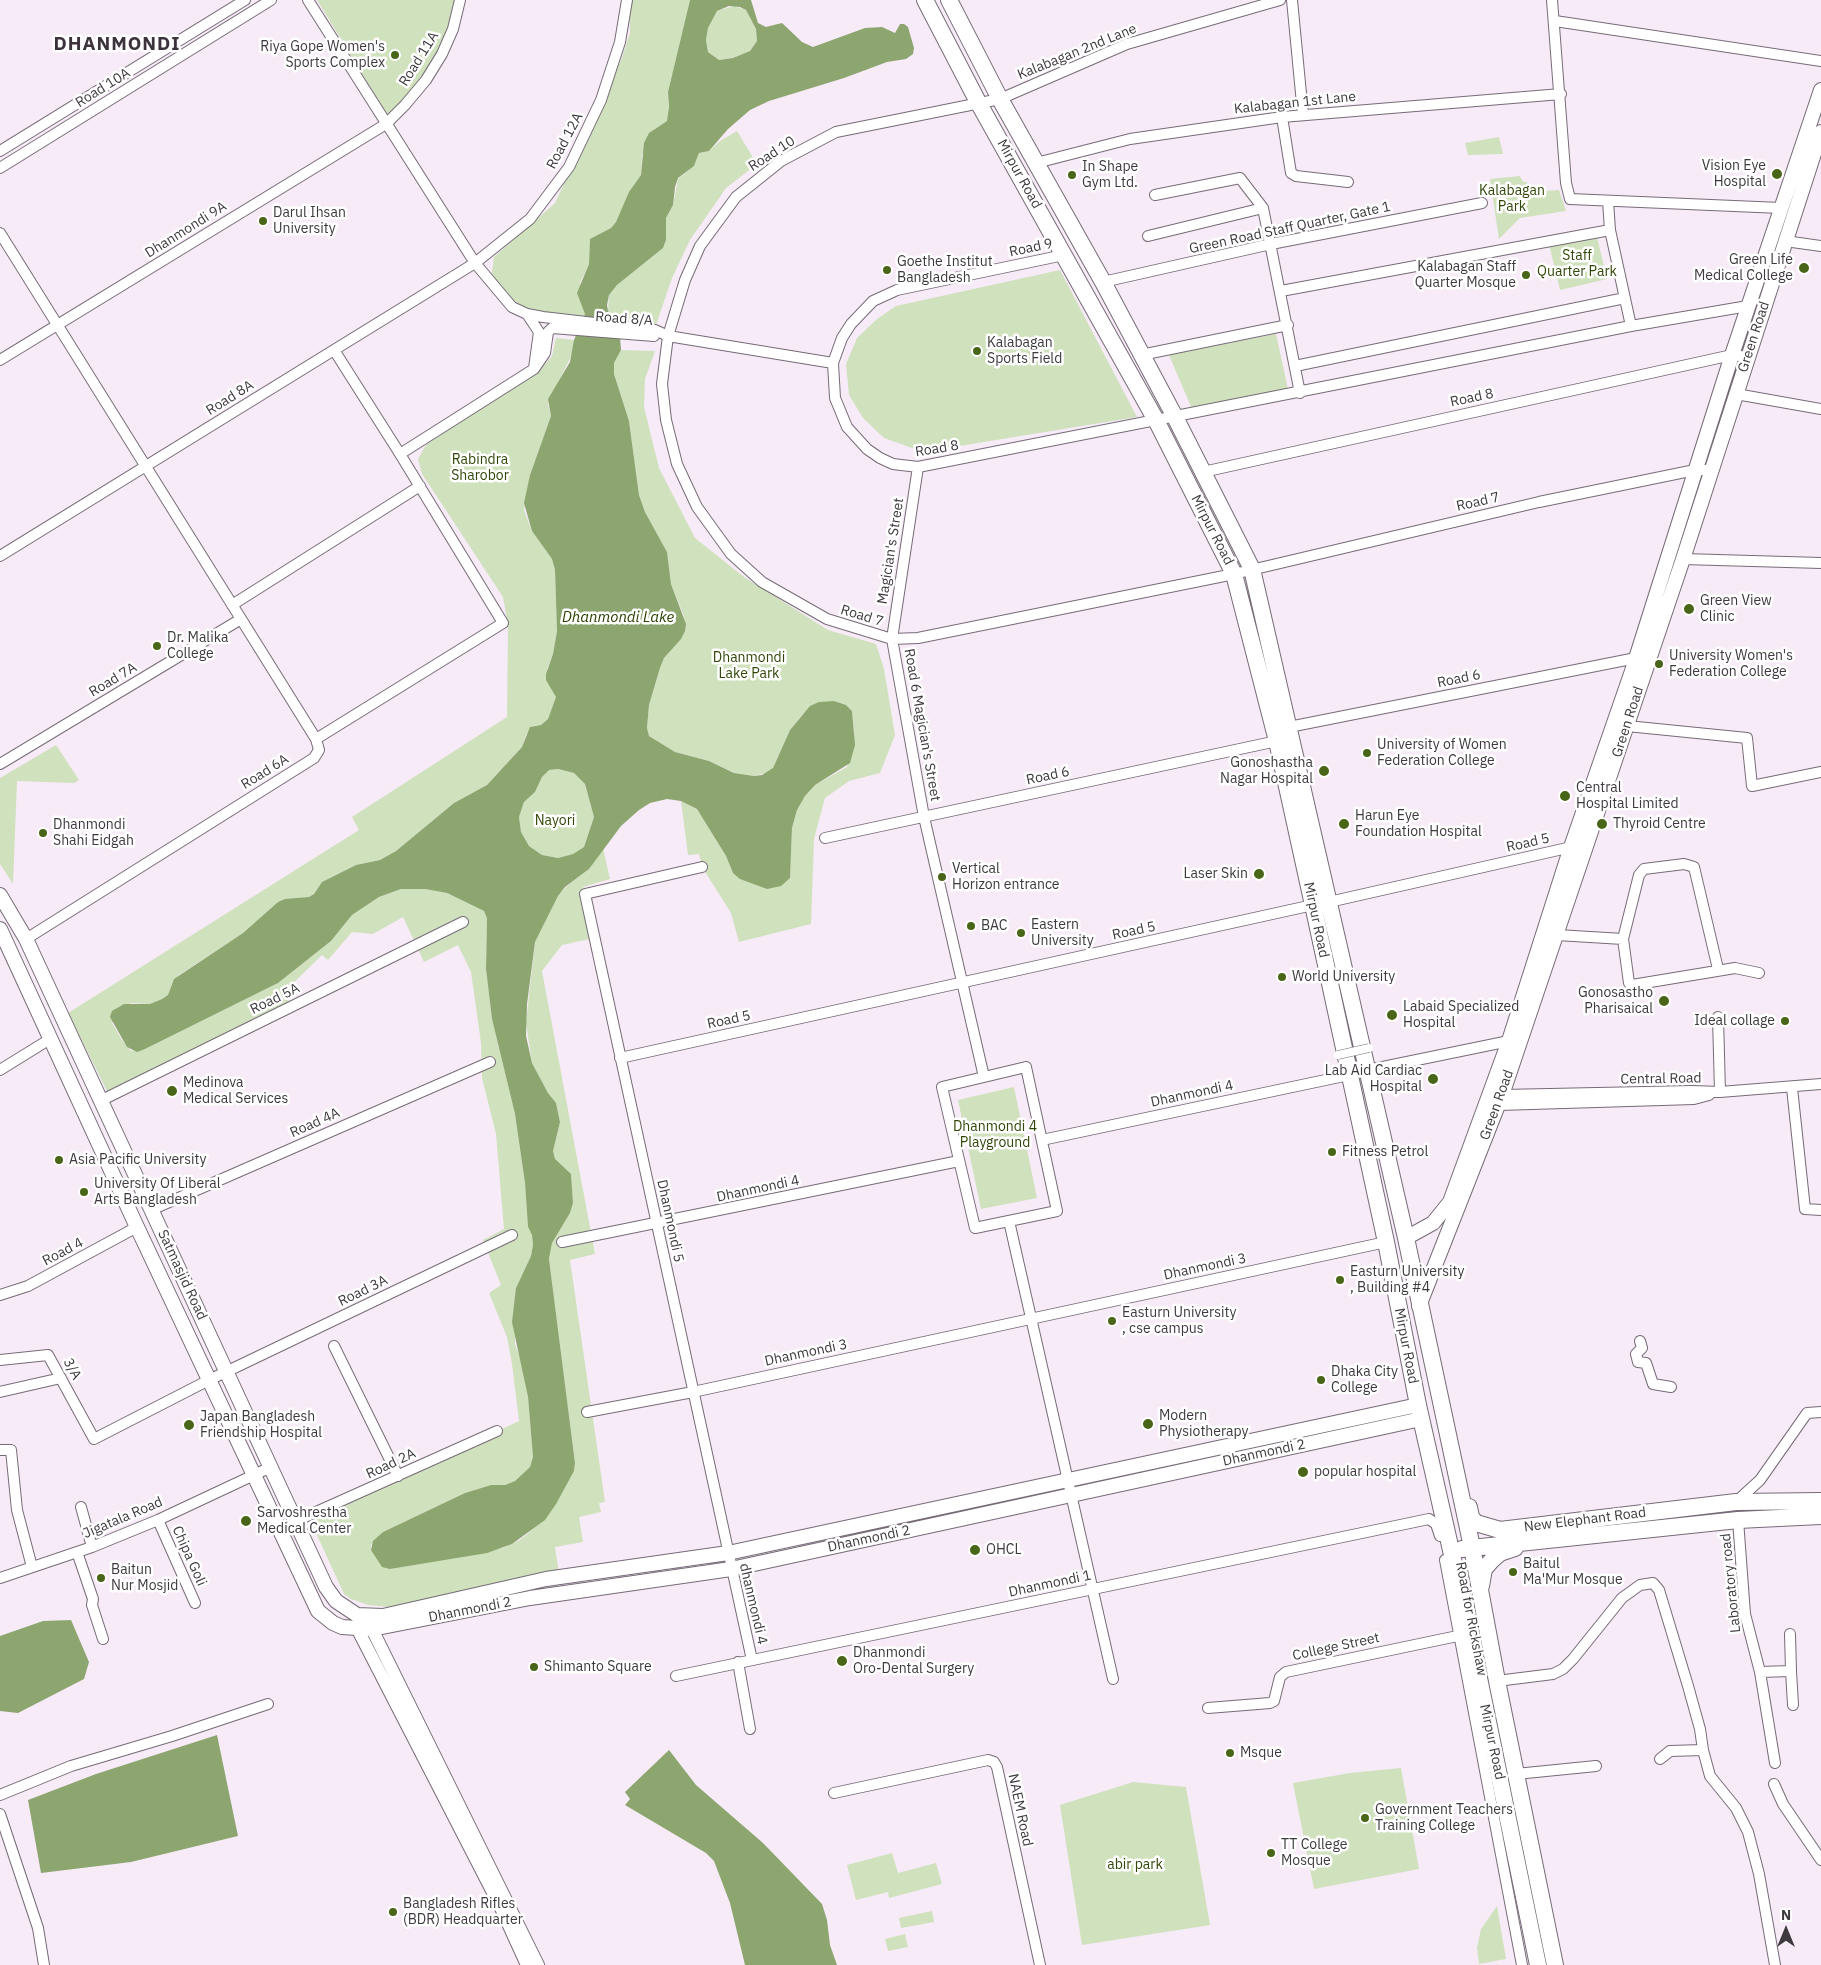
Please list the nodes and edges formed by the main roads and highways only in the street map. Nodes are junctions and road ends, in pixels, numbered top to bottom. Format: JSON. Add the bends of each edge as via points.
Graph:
{"nodes":[{"id":1,"x":925,"y":0,"type":"edge"},
{"id":2,"x":949,"y":0,"type":"edge"},
{"id":3,"x":1821,"y":90,"type":"edge"},
{"id":4,"x":1821,"y":132,"type":"edge"},
{"id":5,"x":1818,"y":154,"type":"edge"},
{"id":6,"x":0,"y":895,"type":"edge"},
{"id":7,"x":1321,"y":904,"type":"junction"},
{"id":8,"x":0,"y":929,"type":"edge"},
{"id":9,"x":1514,"y":1040,"type":"junction"},
{"id":10,"x":1406,"y":1238,"type":"junction"},
{"id":11,"x":1386,"y":1242,"type":"junction"},
{"id":12,"x":1419,"y":1306,"type":"junction"},
{"id":13,"x":1440,"y":1402,"type":"junction"},
{"id":14,"x":1419,"y":1412,"type":"junction"},
{"id":15,"x":1821,"y":1500,"type":"edge"},
{"id":16,"x":1821,"y":1516,"type":"edge"},
{"id":17,"x":1551,"y":1539,"type":"junction"},
{"id":18,"x":1472,"y":1547,"type":"junction"},
{"id":19,"x":1452,"y":1550,"type":"junction"},
{"id":20,"x":1480,"y":1591,"type":"junction"},
{"id":21,"x":336,"y":1601,"type":"joint"},
{"id":22,"x":318,"y":1610,"type":"joint"},
{"id":23,"x":364,"y":1616,"type":"junction"},
{"id":24,"x":372,"y":1629,"type":"junction"},
{"id":25,"x":358,"y":1630,"type":"junction"},
{"id":26,"x":1555,"y":1962,"type":"edge"},
{"id":27,"x":1531,"y":1965,"type":"edge"}],
"edges":[{"from":1,"to":7,"type":"highway","name":"Mirpur Road","via":[[978,102],[1157,422],[1234,574]]},
{"from":2,"to":7,"type":"highway","name":"Mirpur Road","via":[[1175,417],[1252,569],[1289,727]]},
{"from":3,"to":9,"type":"main road","name":"Green Road","via":[[1571,847]]},
{"from":4,"to":5,"type":"main road","name":"Green Road"},
{"from":5,"to":9,"type":"main road","name":"Green Road","via":[[1785,241],[1557,935]]},
{"from":6,"to":21,"type":"main road","name":"Satmasjid Road","via":[[26,939],[326,1587]]},
{"from":7,"to":10,"type":"highway","name":"Mirpur Road","via":[[1366,1049]]},
{"from":7,"to":11,"type":"highway","name":"Mirpur Road","via":[[1341,1054],[1349,1075]]},
{"from":8,"to":22,"type":"main road","name":"Satmasjid Road","via":[[136,1227]]},
{"from":9,"to":10,"type":"main road","name":"Green Road","via":[[1450,1202],[1433,1223]]},
{"from":9,"to":12,"type":"main road","name":"Green Road","via":[[1500,1100]]},
{"from":10,"to":11,"type":"highway"},
{"from":10,"to":12,"type":"highway","name":"Mirpur Road"},
{"from":11,"to":14,"type":"highway","name":"Mirpur Road"},
{"from":12,"to":13,"type":"highway","name":"Mirpur Road"},
{"from":13,"to":15,"type":"highway","name":"New Elephant Road","via":[[1449,1418],[1471,1517],[1483,1526],[1500,1530],[1736,1502]]},
{"from":13,"to":18,"type":"highway","name":"Mirpur Road"},
{"from":14,"to":19,"type":"highway","name":"Mirpur Road"},
{"from":14,"to":23,"type":"main road","name":"Dhanmondi 2","via":[[1068,1480],[728,1553],[546,1579],[393,1614]]},
{"from":14,"to":24,"type":"main road","name":"Dhanmondi 2","via":[[1071,1495],[731,1569],[530,1598]]},
{"from":16,"to":17,"type":"highway","name":"New Elephant Road","via":[[1738,1520]]},
{"from":17,"to":18,"type":"highway","name":"New Elephant Road"},
{"from":17,"to":20,"type":"highway","via":[[1500,1553],[1484,1568]]},
{"from":18,"to":19,"type":"highway","name":"New Elephant Road"},
{"from":18,"to":20,"type":"highway","name":"Mirpur Road"},
{"from":19,"to":27,"type":"highway","name":"Mirpur Road","via":[[1465,1634]]},
{"from":20,"to":26,"type":"highway","name":"Mirpur Road"},
{"from":21,"to":23,"type":"main road","name":"Dhanmondi 2","via":[[349,1611]]},
{"from":22,"to":25,"type":"main road","name":"Dhanmondi 2","via":[[333,1623]]},
{"from":23,"to":24,"type":"main road"},
{"from":23,"to":25,"type":"main road"},
{"from":24,"to":25,"type":"main road","name":"Dhanmondi 2"},
{"from":26,"to":27,"type":"highway"}]}
